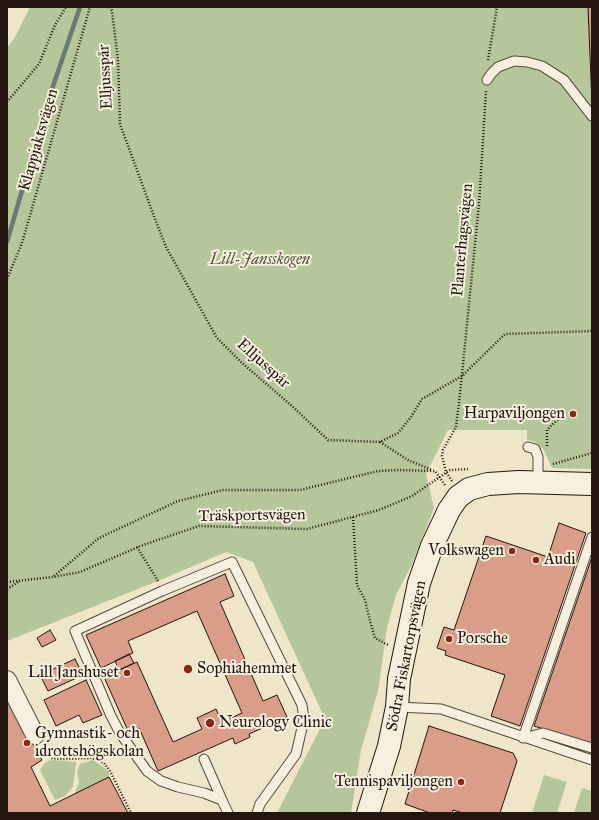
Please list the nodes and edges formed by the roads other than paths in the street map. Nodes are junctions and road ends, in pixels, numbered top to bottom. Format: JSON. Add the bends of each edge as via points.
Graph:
{"nodes":[{"id":1,"x":487,"y":80,"type":"road end"},
{"id":2,"x":592,"y":116,"type":"edge"},
{"id":3,"x":528,"y":447,"type":"dead end"},
{"id":4,"x":541,"y":473,"type":"junction"},
{"id":5,"x":592,"y":484,"type":"edge"},
{"id":6,"x":592,"y":537,"type":"edge"},
{"id":7,"x":7,"y":680,"type":"edge"},
{"id":8,"x":397,"y":707,"type":"junction"},
{"id":9,"x":522,"y":738,"type":"junction"},
{"id":10,"x":38,"y":740,"type":"road end"},
{"id":11,"x":592,"y":748,"type":"edge"},
{"id":12,"x":204,"y":758,"type":"dead end"},
{"id":13,"x":592,"y":760,"type":"edge"},
{"id":14,"x":222,"y":800,"type":"junction"},
{"id":15,"x":228,"y":813,"type":"edge"},
{"id":16,"x":257,"y":813,"type":"edge"},
{"id":17,"x":368,"y":813,"type":"edge"}],
"edges":[{"from":1,"to":2,"type":"lane","via":[[498,67],[514,61],[542,66],[564,80]]},
{"from":3,"to":4,"type":"lane","via":[[535,449]]},
{"from":4,"to":5,"type":"street","name":"Södra Fiskartorpsvägen"},
{"from":4,"to":8,"type":"street","name":"Södra Fiskartorpsvägen","via":[[519,482],[488,484],[469,489],[458,497],[449,510],[432,546],[419,583],[399,679]]},
{"from":6,"to":9,"type":"lane"},
{"from":7,"to":10,"type":"street"},
{"from":8,"to":9,"type":"lane","via":[[441,709]]},
{"from":8,"to":17,"type":"street","name":"Södra Fiskartorpsvägen","via":[[389,746]]},
{"from":9,"to":11,"type":"lane","via":[[543,733]]},
{"from":9,"to":13,"type":"lane"},
{"from":12,"to":14,"type":"lane"},
{"from":14,"to":15,"type":"lane"},
{"from":14,"to":16,"type":"lane","via":[[178,787],[147,771],[111,716],[76,631],[232,562],[302,705],[304,720],[296,754],[260,804]]}]}
